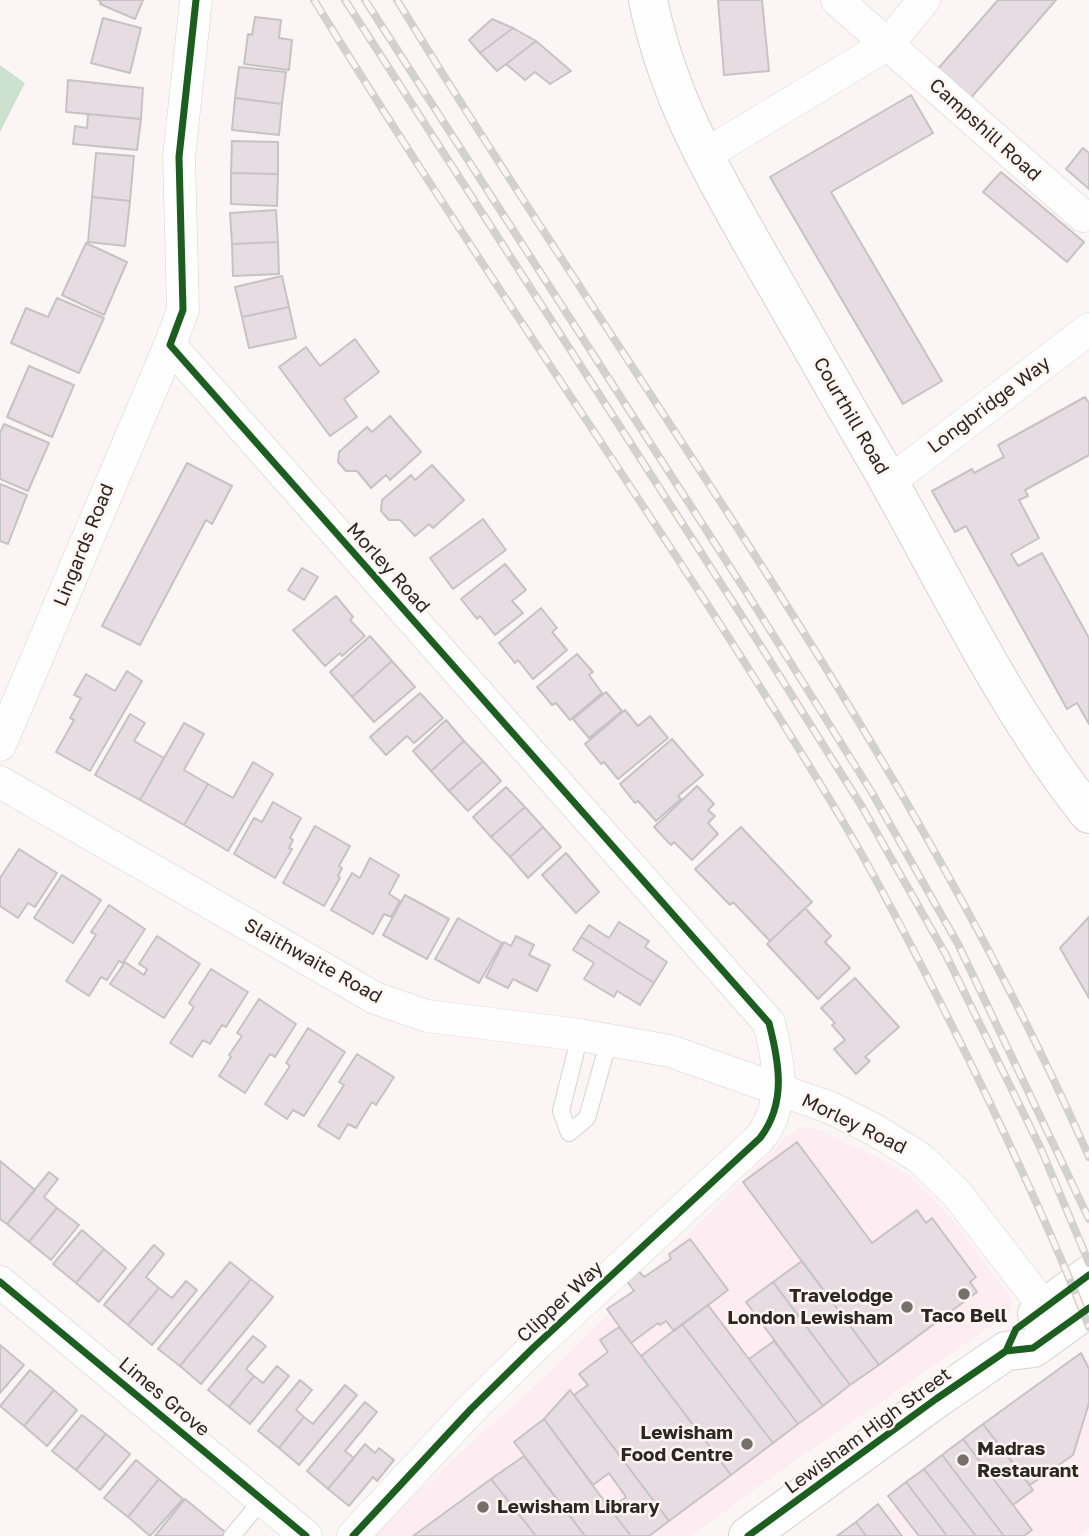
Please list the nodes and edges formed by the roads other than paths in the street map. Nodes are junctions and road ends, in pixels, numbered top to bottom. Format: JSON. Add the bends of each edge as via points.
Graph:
{"nodes":[{"id":1,"x":196,"y":0,"type":"edge"},
{"id":2,"x":648,"y":0,"type":"edge"},
{"id":3,"x":838,"y":0,"type":"edge"},
{"id":4,"x":924,"y":0,"type":"edge"},
{"id":5,"x":888,"y":44,"type":"junction"},
{"id":6,"x":703,"y":156,"type":"junction"},
{"id":7,"x":1083,"y":216,"type":"dead end"},
{"id":8,"x":1089,"y":329,"type":"edge"},
{"id":9,"x":170,"y":345,"type":"junction"},
{"id":10,"x":889,"y":482,"type":"junction"},
{"id":11,"x":0,"y":745,"type":"edge"},
{"id":12,"x":0,"y":782,"type":"edge"},
{"id":13,"x":1089,"y":814,"type":"edge"},
{"id":14,"x":594,"y":1037,"type":"junction"},
{"id":15,"x":778,"y":1089,"type":"junction"},
{"id":16,"x":1089,"y":1275,"type":"edge"},
{"id":17,"x":0,"y":1282,"type":"edge"},
{"id":18,"x":1045,"y":1308,"type":"junction"},
{"id":19,"x":1089,"y":1308,"type":"edge"},
{"id":20,"x":1006,"y":1351,"type":"junction"},
{"id":21,"x":262,"y":1500,"type":"junction"},
{"id":22,"x":768,"y":1527,"type":"edge"},
{"id":23,"x":232,"y":1536,"type":"edge"},
{"id":24,"x":306,"y":1536,"type":"edge"},
{"id":25,"x":353,"y":1536,"type":"edge"}],
"edges":[{"from":1,"to":9,"type":"street","via":[[179,157],[183,310]]},
{"from":2,"to":6,"type":"main road","name":"Courthill Road","via":[[676,99]]},
{"from":3,"to":5,"type":"street","name":"Campshill Road"},
{"from":4,"to":5,"type":"street"},
{"from":5,"to":6,"type":"street"},
{"from":5,"to":7,"type":"street","name":"Campshill Road"},
{"from":6,"to":10,"type":"main road","name":"Courthill Road"},
{"from":8,"to":10,"type":"street","name":"Longbridge Way"},
{"from":9,"to":11,"type":"street","name":"Lingards Road"},
{"from":9,"to":15,"type":"street","name":"Morley Road","via":[[769,1023]]},
{"from":10,"to":13,"type":"main road","name":"Courthill Road","via":[[1038,747]]},
{"from":12,"to":14,"type":"street","name":"Slaithwaite Road","via":[[375,998],[427,1016]]},
{"from":14,"to":14,"type":"lane","via":[[561,1111],[569,1133],[586,1118]]},
{"from":14,"to":15,"type":"street","name":"Slaithwaite Road","via":[[670,1051]]},
{"from":15,"to":18,"type":"street","name":"Morley Road","via":[[831,1108],[920,1158],[957,1194]]},
{"from":15,"to":25,"type":"street","name":"Clipper Way","via":[[772,1122],[760,1138],[534,1347]]},
{"from":16,"to":18,"type":"main road","name":"Lewisham High Street"},
{"from":17,"to":21,"type":"street","name":"Limes Grove"},
{"from":18,"to":20,"type":"main road","name":"Lewisham High Street","via":[[1016,1329]]},
{"from":19,"to":20,"type":"main road","name":"Lewisham High Street","via":[[1033,1348]]},
{"from":20,"to":22,"type":"main road","name":"Lewisham High Street"},
{"from":21,"to":23,"type":"lane"},
{"from":21,"to":24,"type":"street","name":"Limes Grove"}]}
